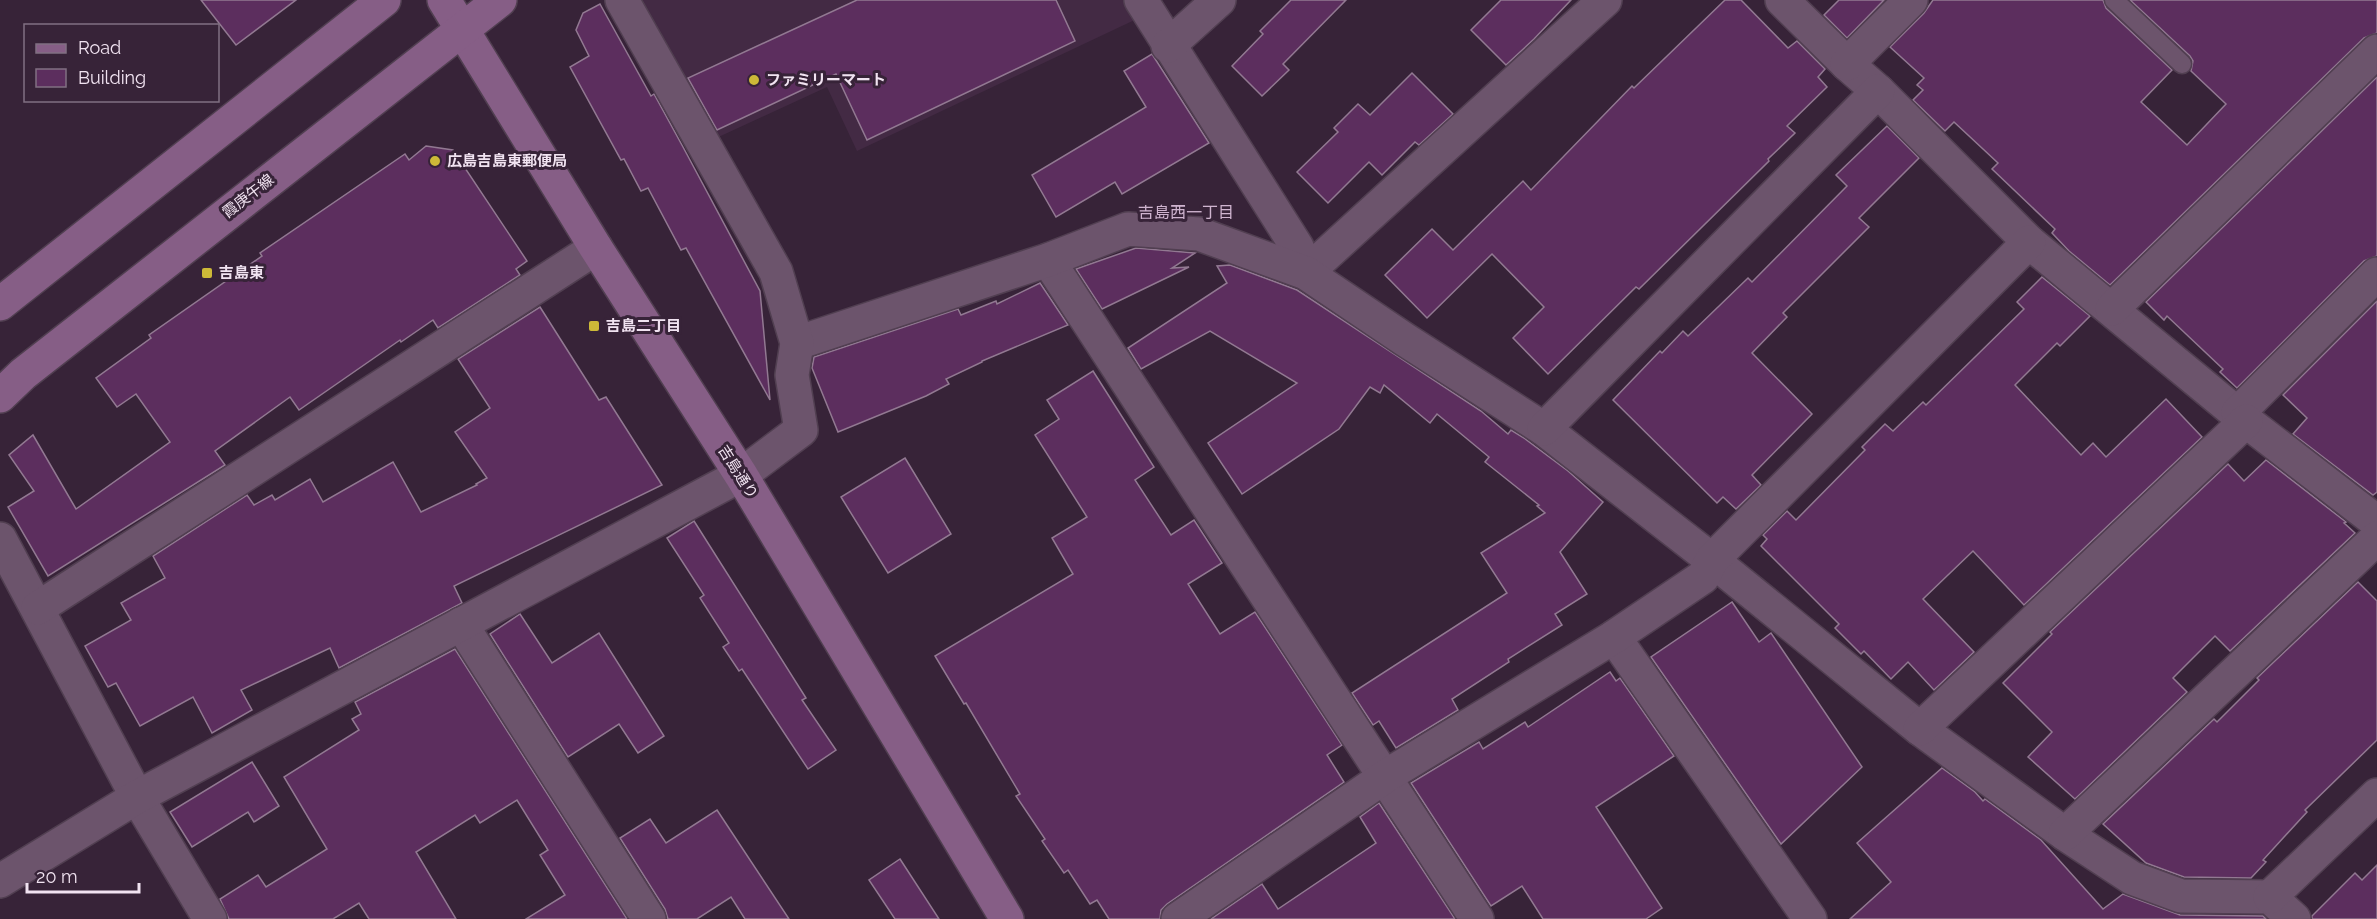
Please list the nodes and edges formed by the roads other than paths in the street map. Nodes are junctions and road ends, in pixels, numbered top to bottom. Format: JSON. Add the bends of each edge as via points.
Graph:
{"nodes":[{"id":1,"x":384,"y":0,"type":"edge"},
{"id":2,"x":444,"y":0,"type":"edge"},
{"id":3,"x":500,"y":0,"type":"edge"},
{"id":4,"x":622,"y":0,"type":"edge"},
{"id":5,"x":1141,"y":0,"type":"edge"},
{"id":6,"x":1219,"y":0,"type":"edge"},
{"id":7,"x":1605,"y":0,"type":"edge"},
{"id":8,"x":1782,"y":0,"type":"edge"},
{"id":9,"x":1911,"y":0,"type":"edge"},
{"id":10,"x":2114,"y":0,"type":"edge"},
{"id":11,"x":462,"y":29,"type":"junction"},
{"id":12,"x":1168,"y":46,"type":"junction"},
{"id":13,"x":2377,"y":51,"type":"edge"},
{"id":14,"x":1847,"y":64,"type":"junction"},
{"id":15,"x":2182,"y":64,"type":"dead end"},
{"id":16,"x":1878,"y":91,"type":"junction"},
{"id":17,"x":2030,"y":242,"type":"junction"},
{"id":18,"x":596,"y":248,"type":"junction"},
{"id":19,"x":1048,"y":260,"type":"junction"},
{"id":20,"x":1306,"y":273,"type":"junction"},
{"id":21,"x":2377,"y":274,"type":"edge"},
{"id":22,"x":0,"y":304,"type":"edge"},
{"id":23,"x":2112,"y":309,"type":"junction"},
{"id":24,"x":797,"y":343,"type":"junction"},
{"id":25,"x":0,"y":396,"type":"edge"},
{"id":26,"x":2242,"y":417,"type":"junction"},
{"id":27,"x":1544,"y":429,"type":"junction"},
{"id":28,"x":741,"y":475,"type":"junction"},
{"id":29,"x":2375,"y":520,"type":"edge"},
{"id":30,"x":0,"y":539,"type":"edge"},
{"id":31,"x":1712,"y":560,"type":"junction"},
{"id":32,"x":38,"y":608,"type":"junction"},
{"id":33,"x":462,"y":624,"type":"junction"},
{"id":34,"x":1614,"y":637,"type":"junction"},
{"id":35,"x":1920,"y":729,"type":"junction"},
{"id":36,"x":1386,"y":776,"type":"junction"},
{"id":37,"x":2377,"y":795,"type":"edge"},
{"id":38,"x":137,"y":797,"type":"junction"},
{"id":39,"x":2065,"y":834,"type":"junction"},
{"id":40,"x":0,"y":881,"type":"edge"},
{"id":41,"x":2271,"y":897,"type":"junction"},
{"id":42,"x":210,"y":919,"type":"edge"},
{"id":43,"x":650,"y":919,"type":"edge"},
{"id":44,"x":1007,"y":919,"type":"edge"},
{"id":45,"x":1178,"y":919,"type":"edge"},
{"id":46,"x":1478,"y":919,"type":"edge"},
{"id":47,"x":1810,"y":919,"type":"edge"},
{"id":48,"x":2294,"y":919,"type":"edge"}],
"edges":[{"from":1,"to":22,"type":"street"},
{"from":2,"to":11,"type":"street","name":"吉島通り"},
{"from":3,"to":11,"type":"street","name":"霞庚午線"},
{"from":4,"to":24,"type":"street","via":[[776,272]]},
{"from":5,"to":12,"type":"street"},
{"from":6,"to":12,"type":"street"},
{"from":7,"to":20,"type":"street"},
{"from":8,"to":14,"type":"street"},
{"from":9,"to":14,"type":"street"},
{"from":10,"to":15,"type":"lane"},
{"from":11,"to":18,"type":"street","name":"吉島通り"},
{"from":11,"to":25,"type":"street","name":"霞庚午線"},
{"from":12,"to":20,"type":"street","via":[[1298,247]]},
{"from":13,"to":23,"type":"street"},
{"from":14,"to":16,"type":"street"},
{"from":16,"to":17,"type":"street"},
{"from":16,"to":27,"type":"street"},
{"from":17,"to":23,"type":"street"},
{"from":17,"to":31,"type":"street"},
{"from":18,"to":28,"type":"street","name":"吉島通り"},
{"from":18,"to":32,"type":"street"},
{"from":19,"to":20,"type":"street","via":[[1128,229],[1199,234]]},
{"from":19,"to":24,"type":"street"},
{"from":19,"to":36,"type":"street"},
{"from":20,"to":27,"type":"street"},
{"from":21,"to":26,"type":"street"},
{"from":23,"to":26,"type":"street"},
{"from":24,"to":28,"type":"street","via":[[792,375],[801,430]]},
{"from":26,"to":29,"type":"street"},
{"from":26,"to":35,"type":"street"},
{"from":27,"to":31,"type":"street"},
{"from":28,"to":33,"type":"street"},
{"from":28,"to":44,"type":"street","name":"吉島通り"},
{"from":29,"to":39,"type":"street"},
{"from":30,"to":32,"type":"street"},
{"from":31,"to":34,"type":"street","via":[[1703,576]]},
{"from":31,"to":35,"type":"street"},
{"from":32,"to":38,"type":"street"},
{"from":33,"to":38,"type":"street"},
{"from":33,"to":43,"type":"street"},
{"from":34,"to":36,"type":"street"},
{"from":34,"to":47,"type":"street"},
{"from":35,"to":39,"type":"street"},
{"from":36,"to":45,"type":"street"},
{"from":36,"to":46,"type":"street"},
{"from":37,"to":41,"type":"street"},
{"from":38,"to":40,"type":"street"},
{"from":38,"to":42,"type":"street"},
{"from":39,"to":41,"type":"street","via":[[2132,878],[2181,896]]},
{"from":41,"to":48,"type":"street"}]}
